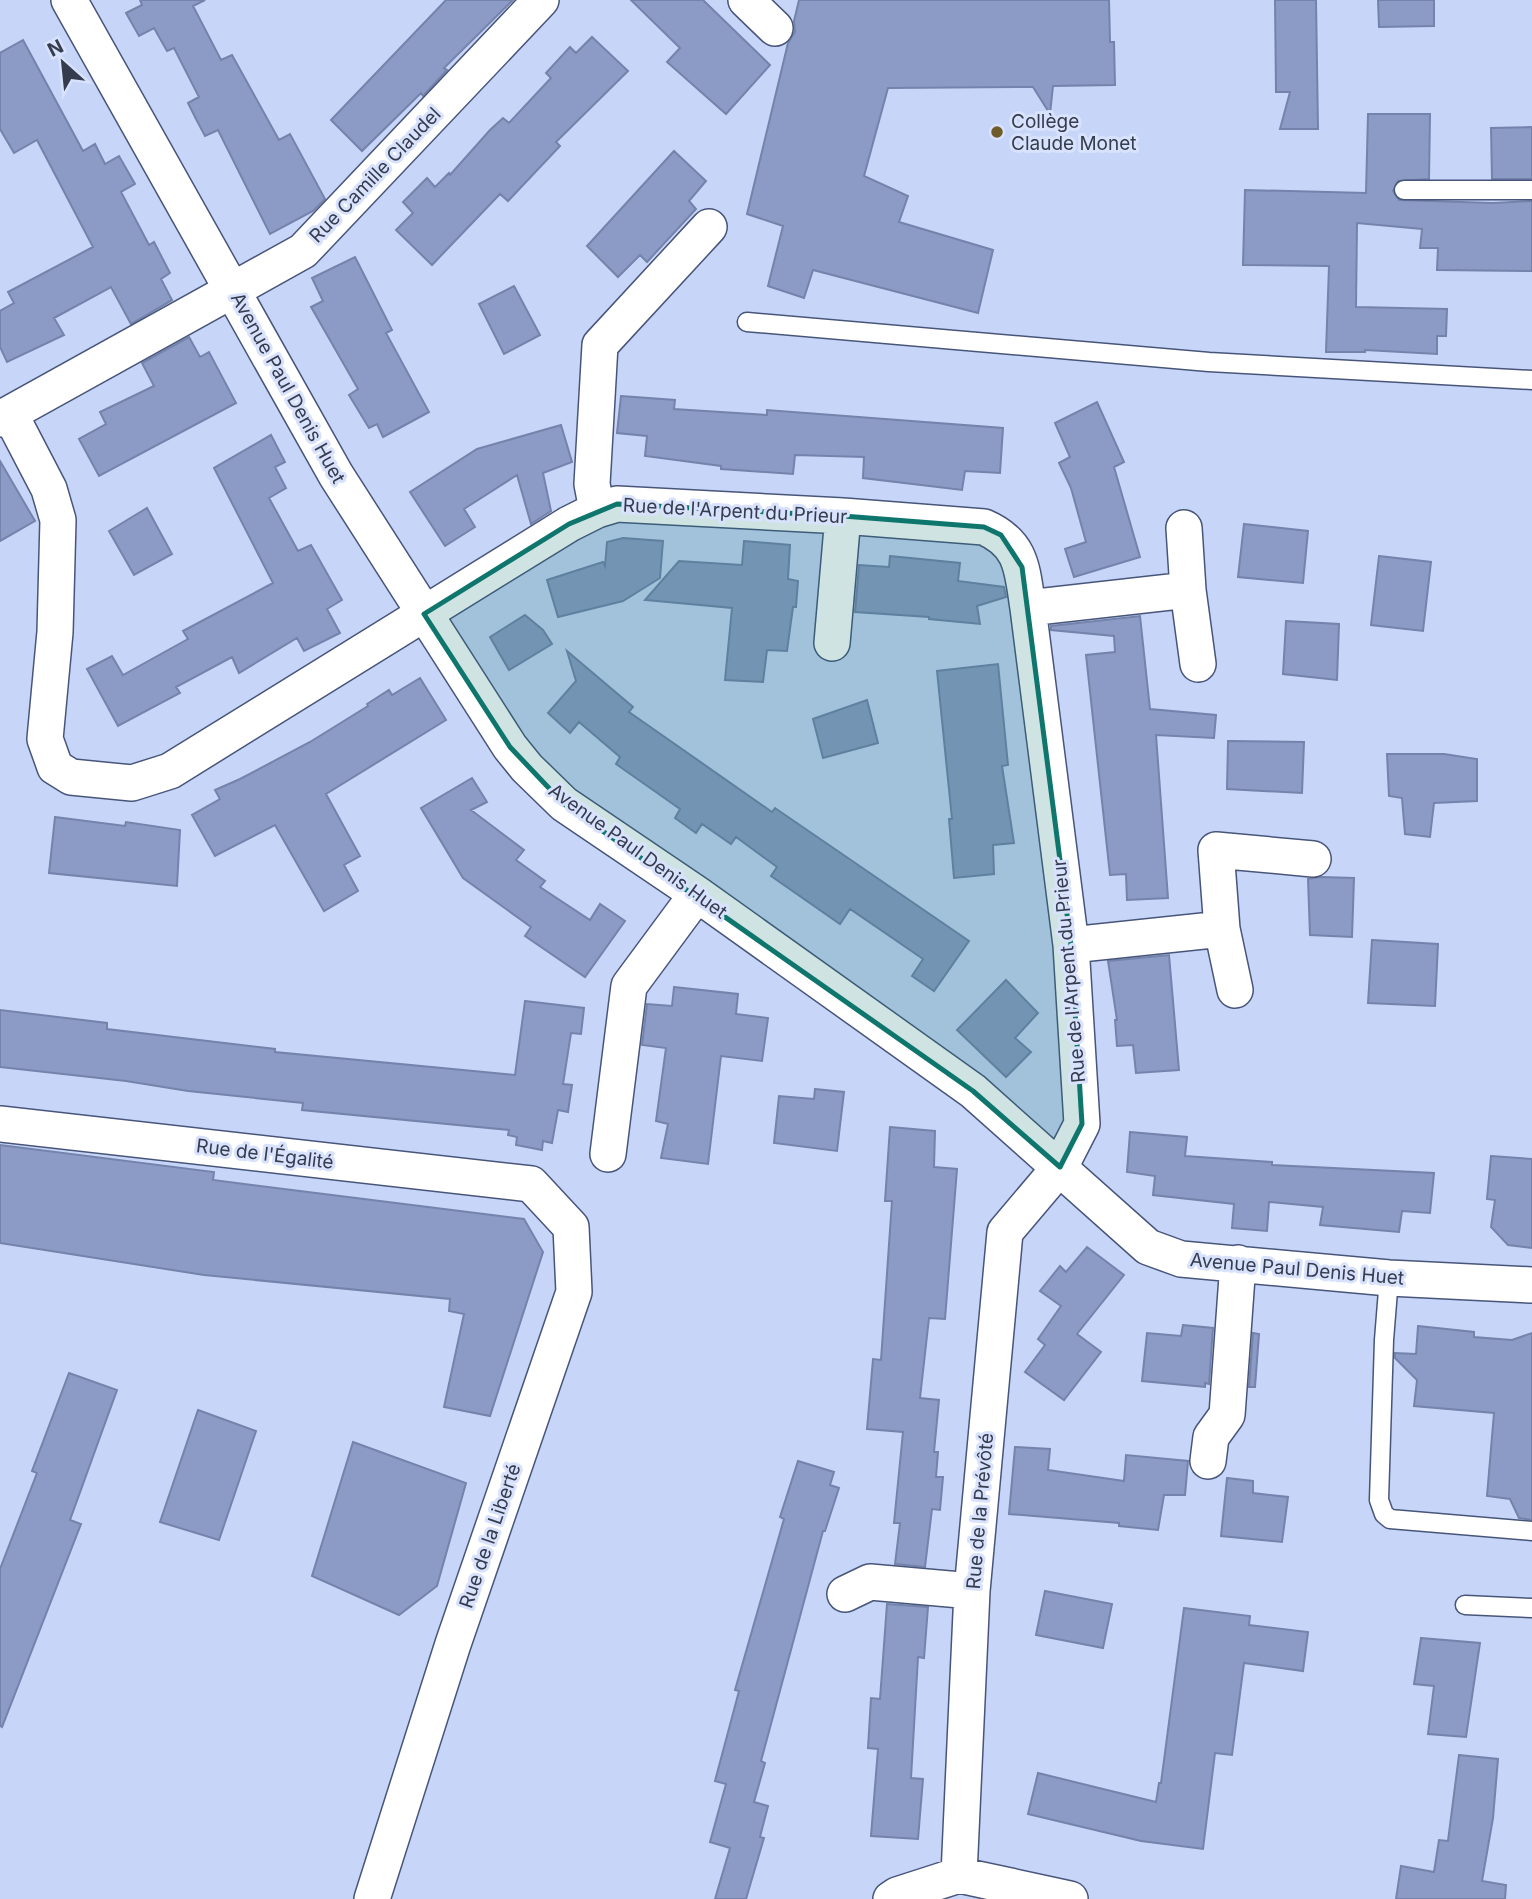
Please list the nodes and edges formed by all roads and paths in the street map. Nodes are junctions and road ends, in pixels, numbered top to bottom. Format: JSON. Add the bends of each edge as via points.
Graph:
{"nodes":[{"id":1,"x":69,"y":0,"type":"edge"},
{"id":2,"x":541,"y":0,"type":"edge"},
{"id":3,"x":747,"y":0,"type":"edge"},
{"id":4,"x":775,"y":28,"type":"dead end"},
{"id":5,"x":1404,"y":190,"type":"dead end"},
{"id":6,"x":1532,"y":190,"type":"edge"},
{"id":7,"x":709,"y":227,"type":"dead end"},
{"id":8,"x":232,"y":289,"type":"junction"},
{"id":9,"x":747,"y":322,"type":"dead end"},
{"id":10,"x":1532,"y":380,"type":"edge"},
{"id":11,"x":5,"y":416,"type":"edge"},
{"id":12,"x":597,"y":510,"type":"junction"},
{"id":13,"x":843,"y":516,"type":"junction"},
{"id":14,"x":1184,"y":528,"type":"dead end"},
{"id":15,"x":1188,"y":590,"type":"junction"},
{"id":16,"x":1028,"y":608,"type":"junction"},
{"id":17,"x":424,"y":614,"type":"junction"},
{"id":18,"x":832,"y":643,"type":"dead end"},
{"id":19,"x":1198,"y":664,"type":"dead end"},
{"id":20,"x":1313,"y":859,"type":"dead end"},
{"id":21,"x":697,"y":894,"type":"junction"},
{"id":22,"x":1222,"y":929,"type":"junction"},
{"id":23,"x":1071,"y":945,"type":"junction"},
{"id":24,"x":1235,"y":990,"type":"dead end"},
{"id":25,"x":0,"y":1124,"type":"edge"},
{"id":26,"x":608,"y":1154,"type":"dead end"},
{"id":27,"x":1060,"y":1167,"type":"junction"},
{"id":28,"x":531,"y":1184,"type":"joint"},
{"id":29,"x":1238,"y":1263,"type":"junction"},
{"id":30,"x":1389,"y":1278,"type":"junction"},
{"id":31,"x":1532,"y":1285,"type":"edge"},
{"id":32,"x":1208,"y":1461,"type":"dead end"},
{"id":33,"x":1532,"y":1531,"type":"edge"},
{"id":34,"x":972,"y":1591,"type":"junction"},
{"id":35,"x":845,"y":1594,"type":"dead end"},
{"id":36,"x":1465,"y":1605,"type":"dead end"},
{"id":37,"x":1532,"y":1608,"type":"edge"},
{"id":38,"x":960,"y":1875,"type":"junction"},
{"id":39,"x":372,"y":1899,"type":"edge"},
{"id":40,"x":891,"y":1899,"type":"edge"},
{"id":41,"x":1070,"y":1899,"type":"edge"}],
"edges":[{"from":1,"to":8,"type":"street","name":"Avenue Paul Denis Huet"},
{"from":2,"to":8,"type":"street","name":"Rue Camille Claudel","via":[[303,251]]},
{"from":3,"to":4,"type":"street"},
{"from":5,"to":6,"type":"lane"},
{"from":7,"to":12,"type":"street","via":[[600,345],[592,484]]},
{"from":8,"to":11,"type":"street","name":"Rue Camille Claudel"},
{"from":8,"to":17,"type":"street","name":"Avenue Paul Denis Huet","via":[[336,475]]},
{"from":9,"to":10,"type":"lane","via":[[1209,362]]},
{"from":11,"to":17,"type":"street","name":"Rue de l'Arpent du Prieur","via":[[49,489],[58,520],[55,632],[45,739],[55,767],[71,777],[132,783],[170,771]]},
{"from":12,"to":13,"type":"street","name":"Rue de l'Arpent du Prieur","via":[[617,504]]},
{"from":12,"to":17,"type":"street","name":"Rue de l'Arpent du Prieur"},
{"from":13,"to":16,"type":"street","name":"Rue de l'Arpent du Prieur","via":[[984,527],[1001,535],[1022,567]]},
{"from":13,"to":18,"type":"street"},
{"from":14,"to":15,"type":"street"},
{"from":15,"to":16,"type":"street"},
{"from":15,"to":19,"type":"street"},
{"from":16,"to":23,"type":"street","name":"Rue de l'Arpent du Prieur"},
{"from":17,"to":21,"type":"street","name":"Avenue Paul Denis Huet","via":[[527,768],[564,804]]},
{"from":20,"to":22,"type":"street","via":[[1216,850]]},
{"from":21,"to":26,"type":"street","via":[[629,986]]},
{"from":21,"to":27,"type":"street","name":"Avenue Paul Denis Huet","via":[[974,1091]]},
{"from":22,"to":23,"type":"street"},
{"from":22,"to":24,"type":"street"},
{"from":23,"to":27,"type":"street","name":"Rue de l'Arpent du Prieur","via":[[1082,1125]]},
{"from":25,"to":28,"type":"street","name":"Rue de l'Égalité"},
{"from":27,"to":29,"type":"street","name":"Avenue Paul Denis Huet","via":[[1149,1247],[1181,1259]]},
{"from":27,"to":34,"type":"street","name":"Rue de la Prévôté","via":[[1004,1232]]},
{"from":28,"to":39,"type":"street","name":"Rue de la Liberté","via":[[571,1227],[574,1292],[453,1644]]},
{"from":29,"to":30,"type":"street","name":"Avenue Paul Denis Huet"},
{"from":29,"to":32,"type":"street","via":[[1227,1415],[1211,1437]]},
{"from":30,"to":31,"type":"street","name":"Avenue Paul Denis Huet"},
{"from":30,"to":33,"type":"lane","via":[[1378,1500],[1384,1514],[1390,1519]]},
{"from":34,"to":35,"type":"street","via":[[870,1583]]},
{"from":34,"to":38,"type":"street","name":"Rue de la Prévôté"},
{"from":36,"to":37,"type":"lane"},
{"from":38,"to":40,"type":"street"},
{"from":38,"to":41,"type":"street"}]}
